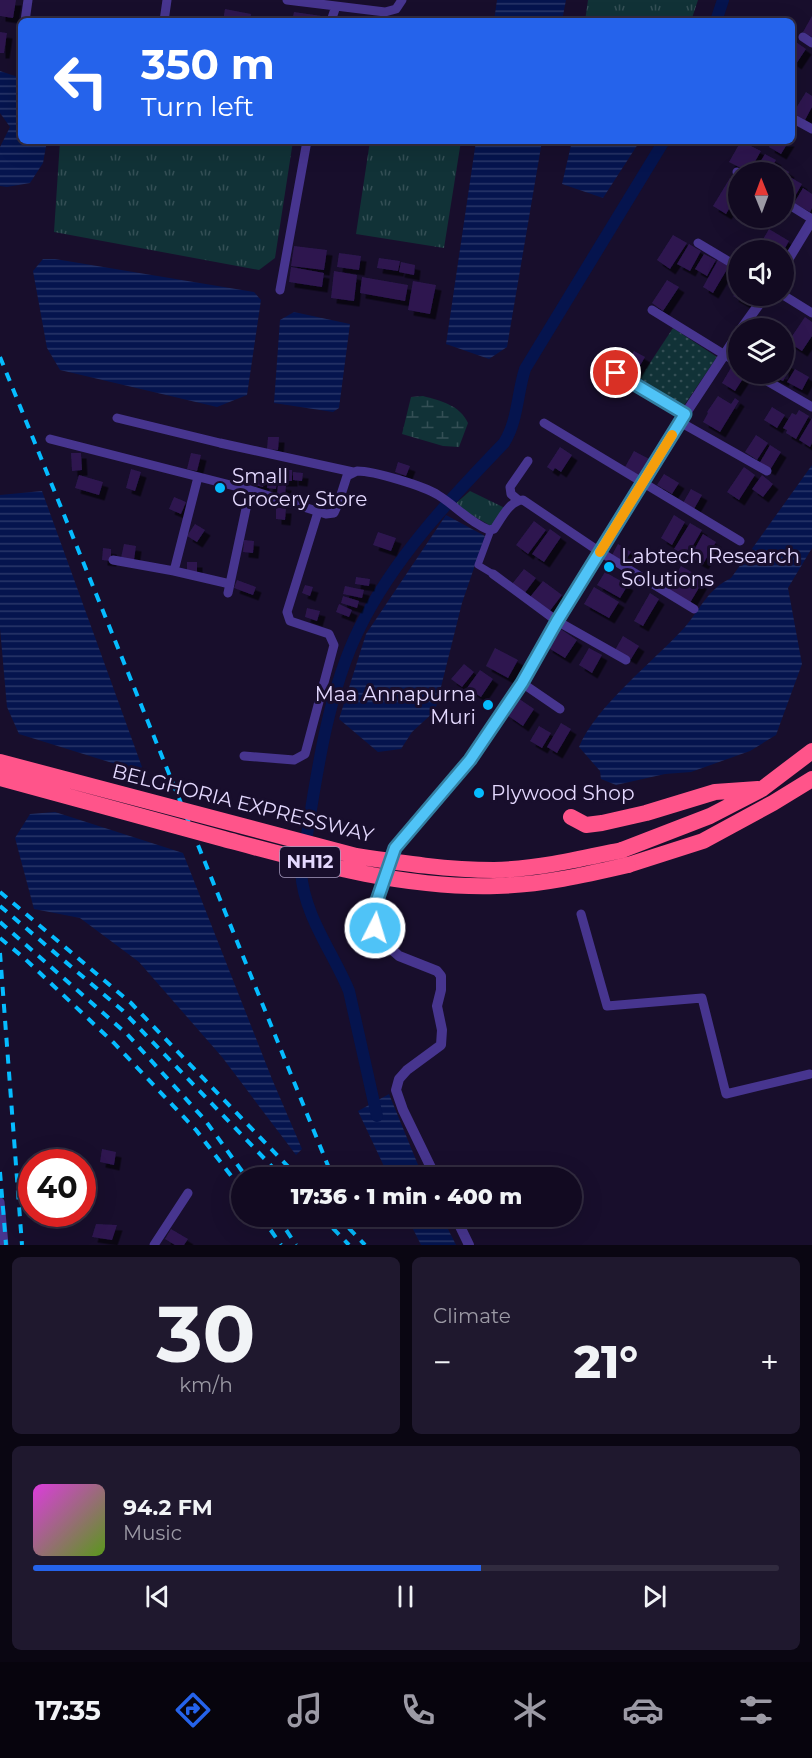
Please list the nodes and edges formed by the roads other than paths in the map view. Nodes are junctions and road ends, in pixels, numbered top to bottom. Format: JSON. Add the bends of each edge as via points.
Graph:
{"nodes":[{"id":1,"x":28,"y":0,"type":"edge"},
{"id":2,"x":167,"y":0,"type":"edge"},
{"id":3,"x":287,"y":0,"type":"edge"},
{"id":4,"x":402,"y":0,"type":"edge"},
{"id":5,"x":336,"y":6,"type":"junction"},
{"id":6,"x":25,"y":18,"type":"edge"},
{"id":7,"x":164,"y":18,"type":"edge"},
{"id":8,"x":332,"y":18,"type":"edge"},
{"id":9,"x":803,"y":37,"type":"dead end"},
{"id":10,"x":812,"y":43,"type":"edge"},
{"id":11,"x":795,"y":120,"type":"edge"},
{"id":12,"x":812,"y":129,"type":"edge"},
{"id":13,"x":306,"y":144,"type":"edge"},
{"id":14,"x":794,"y":208,"type":"edge"},
{"id":15,"x":812,"y":220,"type":"edge"},
{"id":16,"x":698,"y":243,"type":"dead end"},
{"id":17,"x":794,"y":250,"type":"edge"},
{"id":18,"x":728,"y":261,"type":"edge"},
{"id":19,"x":280,"y":290,"type":"dead end"},
{"id":20,"x":794,"y":302,"type":"edge"},
{"id":21,"x":652,"y":310,"type":"dead end"},
{"id":22,"x":812,"y":313,"type":"edge"},
{"id":23,"x":728,"y":348,"type":"edge"},
{"id":24,"x":723,"y":355,"type":"junction"},
{"id":25,"x":728,"y":358,"type":"edge"},
{"id":26,"x":616,"y":373,"type":"dead end"},
{"id":27,"x":772,"y":384,"type":"edge"},
{"id":28,"x":812,"y":407,"type":"edge"},
{"id":29,"x":117,"y":418,"type":"dead end"},
{"id":30,"x":683,"y":418,"type":"junction"},
{"id":31,"x":544,"y":423,"type":"dead end"},
{"id":32,"x":50,"y":439,"type":"dead end"},
{"id":33,"x":528,"y":461,"type":"dead end"},
{"id":34,"x":766,"y":471,"type":"dead end"},
{"id":35,"x":353,"y":472,"type":"junction"},
{"id":36,"x":198,"y":477,"type":"junction"},
{"id":37,"x":644,"y":481,"type":"junction"},
{"id":38,"x":250,"y":490,"type":"junction"},
{"id":39,"x":518,"y":500,"type":"junction"},
{"id":40,"x":318,"y":512,"type":"junction"},
{"id":41,"x":491,"y":530,"type":"junction"},
{"id":42,"x":740,"y":541,"type":"dead end"},
{"id":43,"x":600,"y":552,"type":"junction"},
{"id":44,"x":113,"y":560,"type":"dead end"},
{"id":45,"x":174,"y":571,"type":"junction"},
{"id":46,"x":493,"y":574,"type":"joint"},
{"id":47,"x":694,"y":609,"type":"dead end"},
{"id":48,"x":557,"y":621,"type":"junction"},
{"id":49,"x":626,"y":660,"type":"dead end"},
{"id":50,"x":522,"y":683,"type":"junction"},
{"id":51,"x":560,"y":708,"type":"dead end"},
{"id":52,"x":812,"y":751,"type":"edge"},
{"id":53,"x":244,"y":756,"type":"dead end"},
{"id":54,"x":0,"y":762,"type":"edge"},
{"id":55,"x":0,"y":778,"type":"edge"},
{"id":56,"x":812,"y":779,"type":"edge"},
{"id":57,"x":762,"y":789,"type":"junction"},
{"id":58,"x":571,"y":817,"type":"dead end"},
{"id":59,"x":625,"y":858,"type":"junction"},
{"id":60,"x":581,"y":914,"type":"dead end"},
{"id":61,"x":810,"y":1074,"type":"dead end"},
{"id":62,"x":431,"y":1167,"type":"edge"},
{"id":63,"x":188,"y":1193,"type":"dead end"},
{"id":64,"x":0,"y":1202,"type":"edge"},
{"id":65,"x":460,"y":1227,"type":"edge"},
{"id":66,"x":3,"y":1245,"type":"edge"},
{"id":67,"x":154,"y":1245,"type":"edge"},
{"id":68,"x":469,"y":1245,"type":"edge"}],
"edges":[{"from":1,"to":6,"type":"street"},
{"from":2,"to":7,"type":"street"},
{"from":3,"to":5,"type":"street"},
{"from":4,"to":5,"type":"street","via":[[396,9],[385,12]]},
{"from":5,"to":8,"type":"street"},
{"from":9,"to":10,"type":"street"},
{"from":11,"to":12,"type":"street"},
{"from":13,"to":19,"type":"street"},
{"from":14,"to":15,"type":"street"},
{"from":15,"to":17,"type":"street"},
{"from":16,"to":18,"type":"street"},
{"from":20,"to":22,"type":"street"},
{"from":21,"to":24,"type":"street"},
{"from":23,"to":24,"type":"street"},
{"from":24,"to":25,"type":"street"},
{"from":24,"to":30,"type":"street"},
{"from":26,"to":30,"type":"street"},
{"from":27,"to":28,"type":"street"},
{"from":29,"to":35,"type":"street"},
{"from":30,"to":34,"type":"street"},
{"from":30,"to":37,"type":"street"},
{"from":31,"to":37,"type":"street"},
{"from":32,"to":36,"type":"street"},
{"from":33,"to":39,"type":"street","via":[[510,487]]},
{"from":35,"to":40,"type":"street","via":[[346,476],[336,508]]},
{"from":35,"to":41,"type":"street","via":[[416,485]]},
{"from":36,"to":38,"type":"street"},
{"from":36,"to":45,"type":"street"},
{"from":37,"to":42,"type":"street"},
{"from":37,"to":43,"type":"street"},
{"from":38,"to":40,"type":"street"},
{"from":38,"to":45,"type":"street","via":[[229,589]]},
{"from":39,"to":41,"type":"street"},
{"from":39,"to":43,"type":"street","via":[[528,502]]},
{"from":40,"to":53,"type":"street","via":[[287,612],[290,621],[329,634],[334,645],[308,743],[304,754],[294,760]]},
{"from":41,"to":46,"type":"street","via":[[478,565]]},
{"from":43,"to":47,"type":"street"},
{"from":43,"to":48,"type":"street"},
{"from":44,"to":45,"type":"street"},
{"from":46,"to":48,"type":"street"},
{"from":48,"to":49,"type":"street"},
{"from":48,"to":50,"type":"street"},
{"from":50,"to":51,"type":"street"},
{"from":50,"to":62,"type":"street","via":[[470,760],[395,848],[374,909],[375,928],[387,947],[441,976],[437,1006],[441,1045],[407,1070],[399,1078],[396,1090]]},
{"from":52,"to":57,"type":"highway","name":"BELGHORIA EXPRESSWAY","number":"NH12"},
{"from":54,"to":59,"type":"highway","name":"BELGHORIA EXPRESSWAY","number":"NH12","bridge":true,"via":[[357,856],[496,870]]},
{"from":55,"to":59,"type":"highway","name":"BELGHORIA EXPRESSWAY","number":"NH12","bridge":true,"via":[[305,861],[397,879],[496,886],[567,878]]},
{"from":56,"to":59,"type":"highway","name":"BELGHORIA EXPRESSWAY","number":"NH12","via":[[704,842]]},
{"from":57,"to":58,"type":"highway","via":[[715,792],[602,823],[586,825]]},
{"from":57,"to":59,"type":"highway","name":"BELGHORIA EXPRESSWAY","number":"NH12"},
{"from":60,"to":61,"type":"street","via":[[607,1006],[702,998],[726,1094]]},
{"from":63,"to":67,"type":"street"},
{"from":64,"to":66,"type":"street"},
{"from":65,"to":68,"type":"street"}]}
